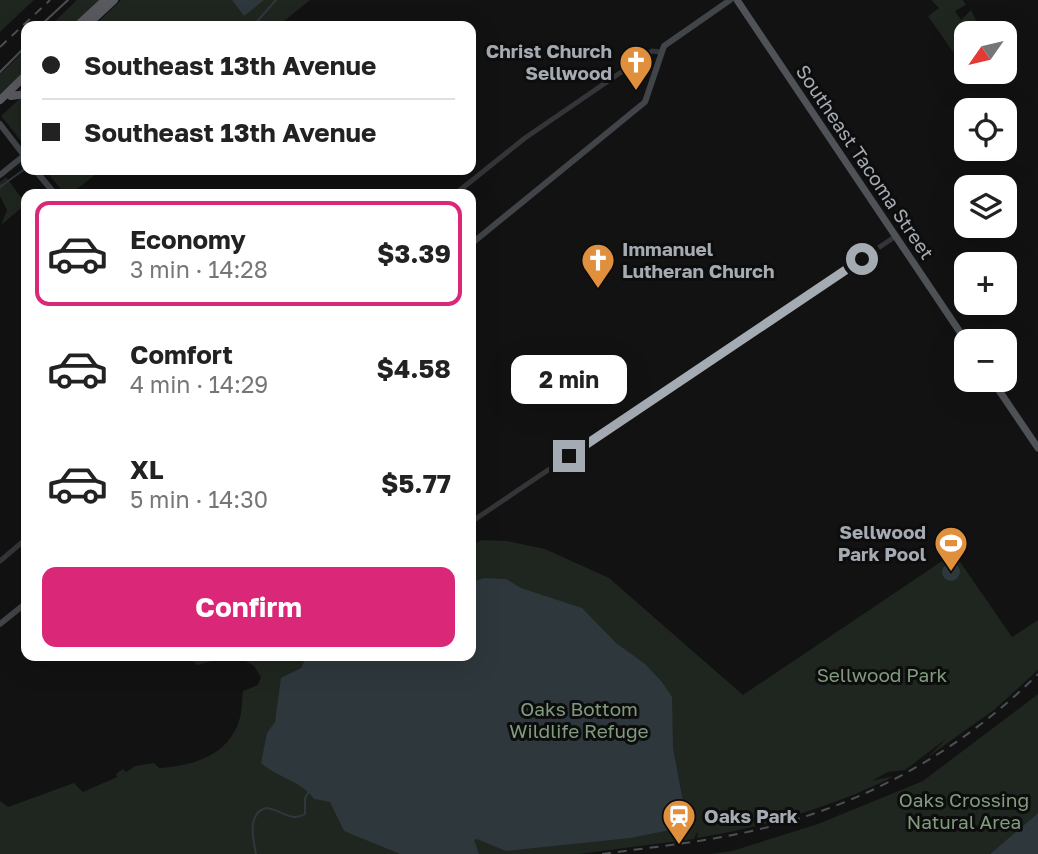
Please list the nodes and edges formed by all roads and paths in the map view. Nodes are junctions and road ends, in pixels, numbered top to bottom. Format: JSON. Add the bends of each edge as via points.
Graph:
{"nodes":[{"id":1,"x":105,"y":0,"type":"edge"},
{"id":2,"x":114,"y":0,"type":"edge"},
{"id":3,"x":730,"y":0,"type":"edge"},
{"id":4,"x":737,"y":0,"type":"edge"},
{"id":5,"x":82,"y":21,"type":"edge"},
{"id":6,"x":91,"y":21,"type":"edge"},
{"id":7,"x":659,"y":55,"type":"junction"},
{"id":8,"x":21,"y":80,"type":"edge"},
{"id":9,"x":21,"y":87,"type":"edge"},
{"id":10,"x":21,"y":95,"type":"edge"},
{"id":11,"x":11,"y":96,"type":"junction"},
{"id":12,"x":0,"y":100,"type":"edge"},
{"id":13,"x":0,"y":107,"type":"edge"},
{"id":14,"x":0,"y":124,"type":"edge"},
{"id":15,"x":21,"y":150,"type":"edge"},
{"id":16,"x":21,"y":160,"type":"edge"},
{"id":17,"x":0,"y":175,"type":"edge"},
{"id":18,"x":39,"y":175,"type":"edge"},
{"id":19,"x":51,"y":189,"type":"edge"},
{"id":20,"x":461,"y":189,"type":"edge"},
{"id":21,"x":896,"y":236,"type":"junction"},
{"id":22,"x":476,"y":240,"type":"edge"},
{"id":23,"x":958,"y":329,"type":"edge"},
{"id":24,"x":1000,"y":392,"type":"edge"},
{"id":25,"x":1038,"y":448,"type":"edge"},
{"id":26,"x":476,"y":519,"type":"edge"},
{"id":27,"x":21,"y":544,"type":"edge"},
{"id":28,"x":0,"y":561,"type":"edge"},
{"id":29,"x":21,"y":607,"type":"edge"},
{"id":30,"x":0,"y":624,"type":"edge"}],
"edges":[{"from":1,"to":5,"type":"highway"},
{"from":2,"to":6,"type":"highway"},
{"from":3,"to":7,"type":"main road","via":[[670,40]]},
{"from":4,"to":21,"type":"main road","name":"Southeast Tacoma Street"},
{"from":7,"to":20,"type":"street","via":[[645,57],[524,138]]},
{"from":7,"to":22,"type":"main road","via":[[645,102]]},
{"from":8,"to":12,"type":"highway"},
{"from":9,"to":11,"type":"highway"},
{"from":10,"to":11,"type":"highway"},
{"from":11,"to":13,"type":"highway"},
{"from":14,"to":15,"type":"main road"},
{"from":16,"to":17,"type":"main road"},
{"from":18,"to":19,"type":"main road"},
{"from":21,"to":23,"type":"main road","name":"Southeast Tacoma Street"},
{"from":21,"to":26,"type":"street"},
{"from":24,"to":25,"type":"main road"},
{"from":27,"to":28,"type":"street"},
{"from":29,"to":30,"type":"main road"}]}
